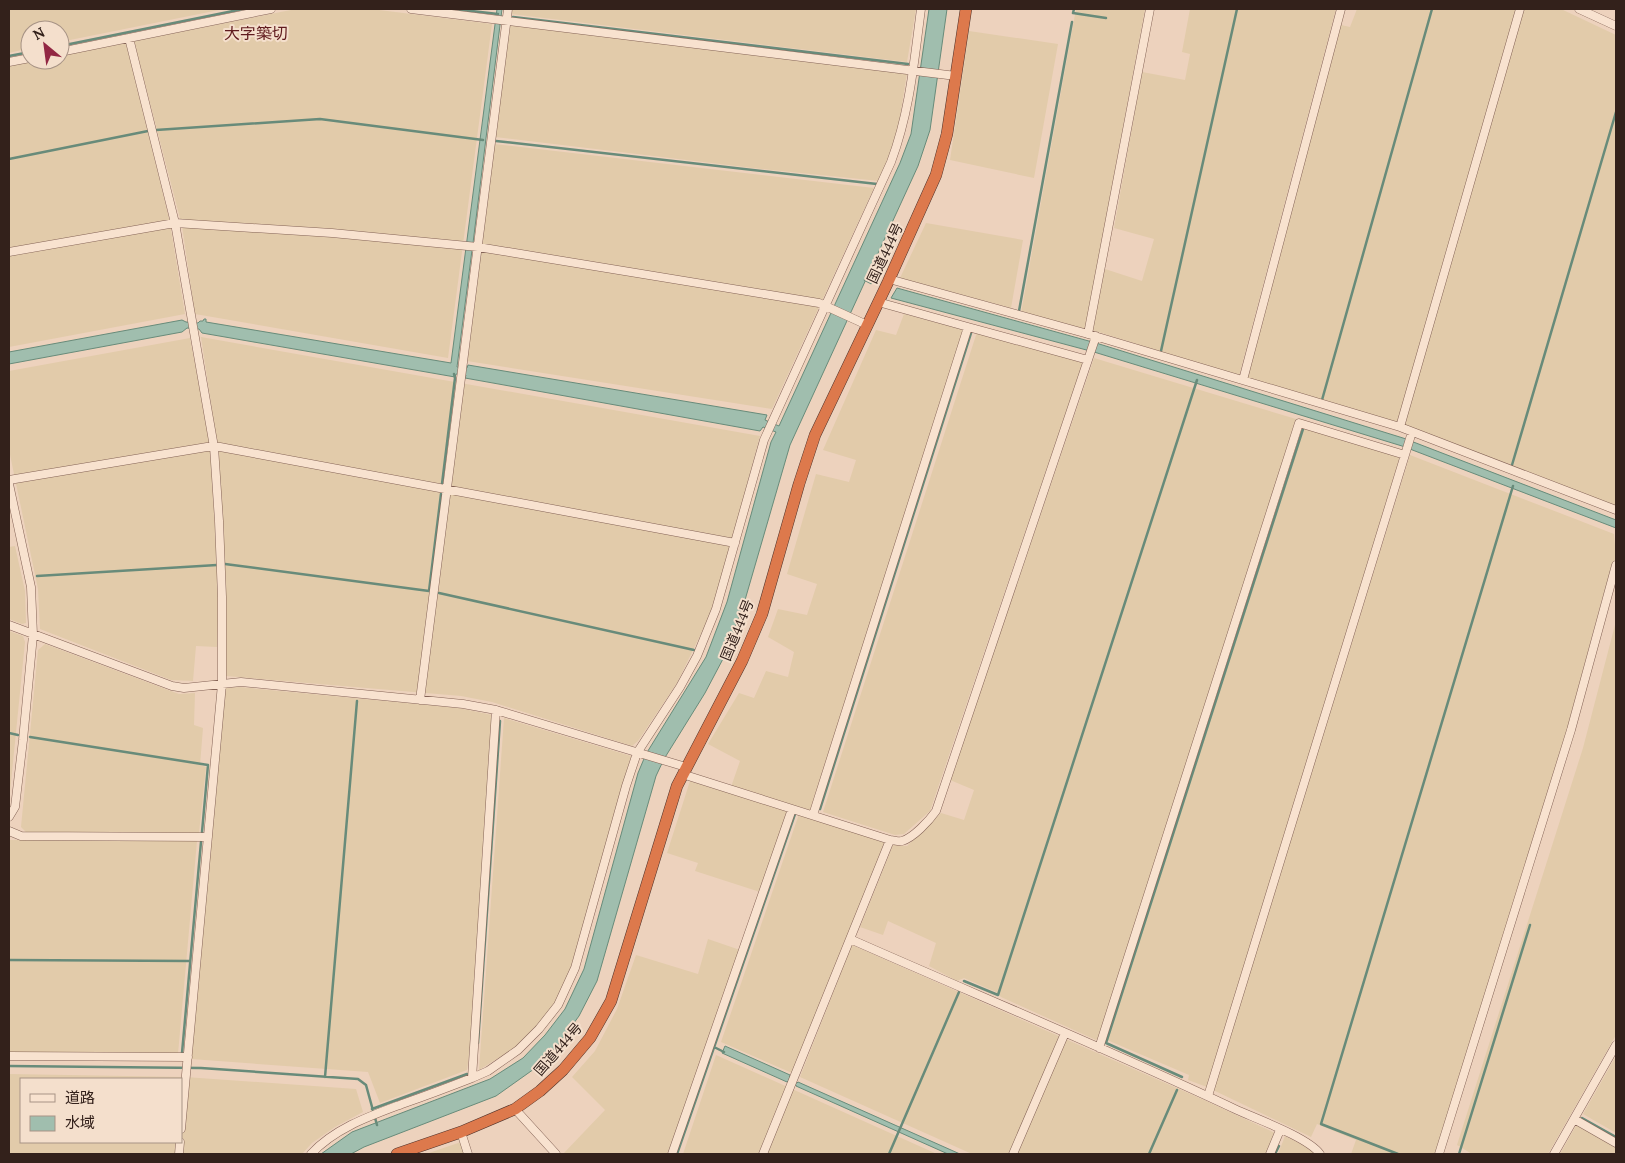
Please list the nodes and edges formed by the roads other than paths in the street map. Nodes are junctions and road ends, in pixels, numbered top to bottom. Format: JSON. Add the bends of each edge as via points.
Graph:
{"nodes":[{"id":1,"x":271,"y":9,"type":"edge"},
{"id":2,"x":411,"y":9,"type":"edge"},
{"id":3,"x":508,"y":9,"type":"edge"},
{"id":4,"x":921,"y":9,"type":"edge"},
{"id":5,"x":966,"y":9,"type":"edge"},
{"id":6,"x":1150,"y":9,"type":"edge"},
{"id":7,"x":1341,"y":9,"type":"edge"},
{"id":8,"x":1520,"y":9,"type":"edge"},
{"id":9,"x":1579,"y":9,"type":"edge"},
{"id":10,"x":501,"y":20,"type":"junction"},
{"id":11,"x":1616,"y":26,"type":"edge"},
{"id":12,"x":129,"y":38,"type":"junction"},
{"id":13,"x":70,"y":50,"type":"edge"},
{"id":14,"x":915,"y":70,"type":"junction"},
{"id":15,"x":956,"y":76,"type":"junction"},
{"id":16,"x":175,"y":223,"type":"junction"},
{"id":17,"x":472,"y":246,"type":"junction"},
{"id":18,"x":9,"y":252,"type":"edge"},
{"id":19,"x":889,"y":280,"type":"junction"},
{"id":20,"x":879,"y":300,"type":"junction"},
{"id":21,"x":827,"y":306,"type":"junction"},
{"id":22,"x":867,"y":325,"type":"junction"},
{"id":23,"x":968,"y":327,"type":"junction"},
{"id":24,"x":1093,"y":337,"type":"junction"},
{"id":25,"x":1089,"y":357,"type":"junction"},
{"id":26,"x":1243,"y":380,"type":"junction"},
{"id":27,"x":1400,"y":427,"type":"junction"},
{"id":28,"x":1411,"y":435,"type":"junction"},
{"id":29,"x":214,"y":447,"type":"junction"},
{"id":30,"x":1405,"y":453,"type":"junction"},
{"id":31,"x":9,"y":482,"type":"edge"},
{"id":32,"x":446,"y":489,"type":"junction"},
{"id":33,"x":1616,"y":510,"type":"edge"},
{"id":34,"x":735,"y":542,"type":"junction"},
{"id":35,"x":1616,"y":565,"type":"edge"},
{"id":36,"x":9,"y":626,"type":"edge"},
{"id":37,"x":33,"y":635,"type":"junction"},
{"id":38,"x":222,"y":684,"type":"junction"},
{"id":39,"x":420,"y":700,"type":"junction"},
{"id":40,"x":496,"y":710,"type":"junction"},
{"id":41,"x":638,"y":753,"type":"junction"},
{"id":42,"x":684,"y":771,"type":"junction"},
{"id":43,"x":792,"y":809,"type":"junction"},
{"id":44,"x":812,"y":815,"type":"junction"},
{"id":45,"x":9,"y":817,"type":"edge"},
{"id":46,"x":9,"y":831,"type":"edge"},
{"id":47,"x":208,"y":837,"type":"junction"},
{"id":48,"x":890,"y":840,"type":"junction"},
{"id":49,"x":850,"y":939,"type":"junction"},
{"id":50,"x":1065,"y":1033,"type":"junction"},
{"id":51,"x":1616,"y":1045,"type":"edge"},
{"id":52,"x":1099,"y":1048,"type":"junction"},
{"id":53,"x":9,"y":1056,"type":"edge"},
{"id":54,"x":187,"y":1064,"type":"junction"},
{"id":55,"x":472,"y":1078,"type":"junction"},
{"id":56,"x":1208,"y":1096,"type":"junction"},
{"id":57,"x":515,"y":1109,"type":"junction"},
{"id":58,"x":182,"y":1118,"type":"edge"},
{"id":59,"x":1574,"y":1119,"type":"junction"},
{"id":60,"x":1280,"y":1130,"type":"junction"},
{"id":61,"x":461,"y":1132,"type":"junction"},
{"id":62,"x":1616,"y":1143,"type":"edge"},
{"id":63,"x":311,"y":1154,"type":"edge"},
{"id":64,"x":397,"y":1154,"type":"edge"},
{"id":65,"x":468,"y":1154,"type":"edge"},
{"id":66,"x":556,"y":1154,"type":"edge"},
{"id":67,"x":672,"y":1154,"type":"edge"},
{"id":68,"x":763,"y":1154,"type":"edge"},
{"id":69,"x":1013,"y":1154,"type":"edge"},
{"id":70,"x":1270,"y":1154,"type":"edge"},
{"id":71,"x":1320,"y":1154,"type":"edge"},
{"id":72,"x":1438,"y":1154,"type":"edge"},
{"id":73,"x":1554,"y":1154,"type":"edge"}],
"edges":[{"from":1,"to":12,"type":"street"},
{"from":2,"to":10,"type":"street"},
{"from":3,"to":10,"type":"street"},
{"from":4,"to":14,"type":"street"},
{"from":5,"to":15,"type":"highway","name":"国道444号"},
{"from":6,"to":24,"type":"street"},
{"from":7,"to":26,"type":"street"},
{"from":8,"to":27,"type":"street"},
{"from":9,"to":11,"type":"street"},
{"from":10,"to":14,"type":"street"},
{"from":10,"to":17,"type":"street"},
{"from":12,"to":13,"type":"street"},
{"from":12,"to":16,"type":"street"},
{"from":14,"to":15,"type":"street"},
{"from":14,"to":21,"type":"street","via":[[894,153]]},
{"from":15,"to":19,"type":"highway","name":"国道444号","via":[[947,134],[936,175]]},
{"from":16,"to":17,"type":"street"},
{"from":16,"to":18,"type":"street"},
{"from":16,"to":29,"type":"street"},
{"from":17,"to":21,"type":"street","via":[[819,302]]},
{"from":17,"to":32,"type":"street","via":[[461,376]]},
{"from":19,"to":20,"type":"highway","name":"国道444号"},
{"from":19,"to":24,"type":"street"},
{"from":20,"to":22,"type":"highway","name":"国道444号"},
{"from":20,"to":23,"type":"street"},
{"from":21,"to":22,"type":"street"},
{"from":21,"to":34,"type":"street","via":[[768,430]]},
{"from":22,"to":42,"type":"highway","name":"国道444号","via":[[815,435],[762,614],[742,661]]},
{"from":23,"to":25,"type":"street"},
{"from":23,"to":44,"type":"street"},
{"from":24,"to":25,"type":"street"},
{"from":24,"to":26,"type":"street"},
{"from":25,"to":48,"type":"street","via":[[936,811],[910,838]]},
{"from":26,"to":27,"type":"street"},
{"from":27,"to":28,"type":"street"},
{"from":28,"to":30,"type":"street"},
{"from":28,"to":33,"type":"street"},
{"from":29,"to":31,"type":"street"},
{"from":29,"to":32,"type":"street"},
{"from":29,"to":38,"type":"street","via":[[222,597]]},
{"from":30,"to":52,"type":"street","via":[[1299,423]]},
{"from":30,"to":56,"type":"street"},
{"from":31,"to":37,"type":"street","via":[[30,587]]},
{"from":32,"to":34,"type":"street"},
{"from":32,"to":39,"type":"street"},
{"from":34,"to":41,"type":"street","via":[[716,609],[696,656]]},
{"from":35,"to":72,"type":"street","via":[[1570,730]]},
{"from":36,"to":37,"type":"street"},
{"from":37,"to":38,"type":"street","via":[[172,686]]},
{"from":37,"to":45,"type":"street","via":[[15,807]]},
{"from":38,"to":39,"type":"street","via":[[240,682]]},
{"from":38,"to":47,"type":"street"},
{"from":39,"to":40,"type":"street"},
{"from":40,"to":41,"type":"street"},
{"from":40,"to":55,"type":"street"},
{"from":41,"to":42,"type":"street","via":[[671,763]]},
{"from":41,"to":55,"type":"street","via":[[575,968],[558,1004],[518,1050]]},
{"from":42,"to":43,"type":"street"},
{"from":42,"to":57,"type":"highway","name":"国道444号","via":[[611,1000],[590,1038],[563,1070]]},
{"from":43,"to":44,"type":"street"},
{"from":43,"to":67,"type":"street"},
{"from":44,"to":48,"type":"street"},
{"from":46,"to":47,"type":"street","via":[[21,836]]},
{"from":47,"to":54,"type":"street"},
{"from":48,"to":49,"type":"street"},
{"from":49,"to":50,"type":"street"},
{"from":49,"to":68,"type":"street"},
{"from":50,"to":52,"type":"street"},
{"from":50,"to":69,"type":"street"},
{"from":51,"to":59,"type":"street"},
{"from":52,"to":56,"type":"street"},
{"from":53,"to":54,"type":"street"},
{"from":54,"to":58,"type":"street"},
{"from":55,"to":63,"type":"street","via":[[340,1131]]},
{"from":56,"to":60,"type":"street"},
{"from":57,"to":61,"type":"highway","name":"国道444号"},
{"from":57,"to":66,"type":"street"},
{"from":59,"to":62,"type":"street"},
{"from":59,"to":73,"type":"street"},
{"from":60,"to":70,"type":"street"},
{"from":60,"to":71,"type":"street","via":[[1315,1148]]},
{"from":61,"to":64,"type":"highway","name":"国道444号"},
{"from":61,"to":65,"type":"street"}]}
